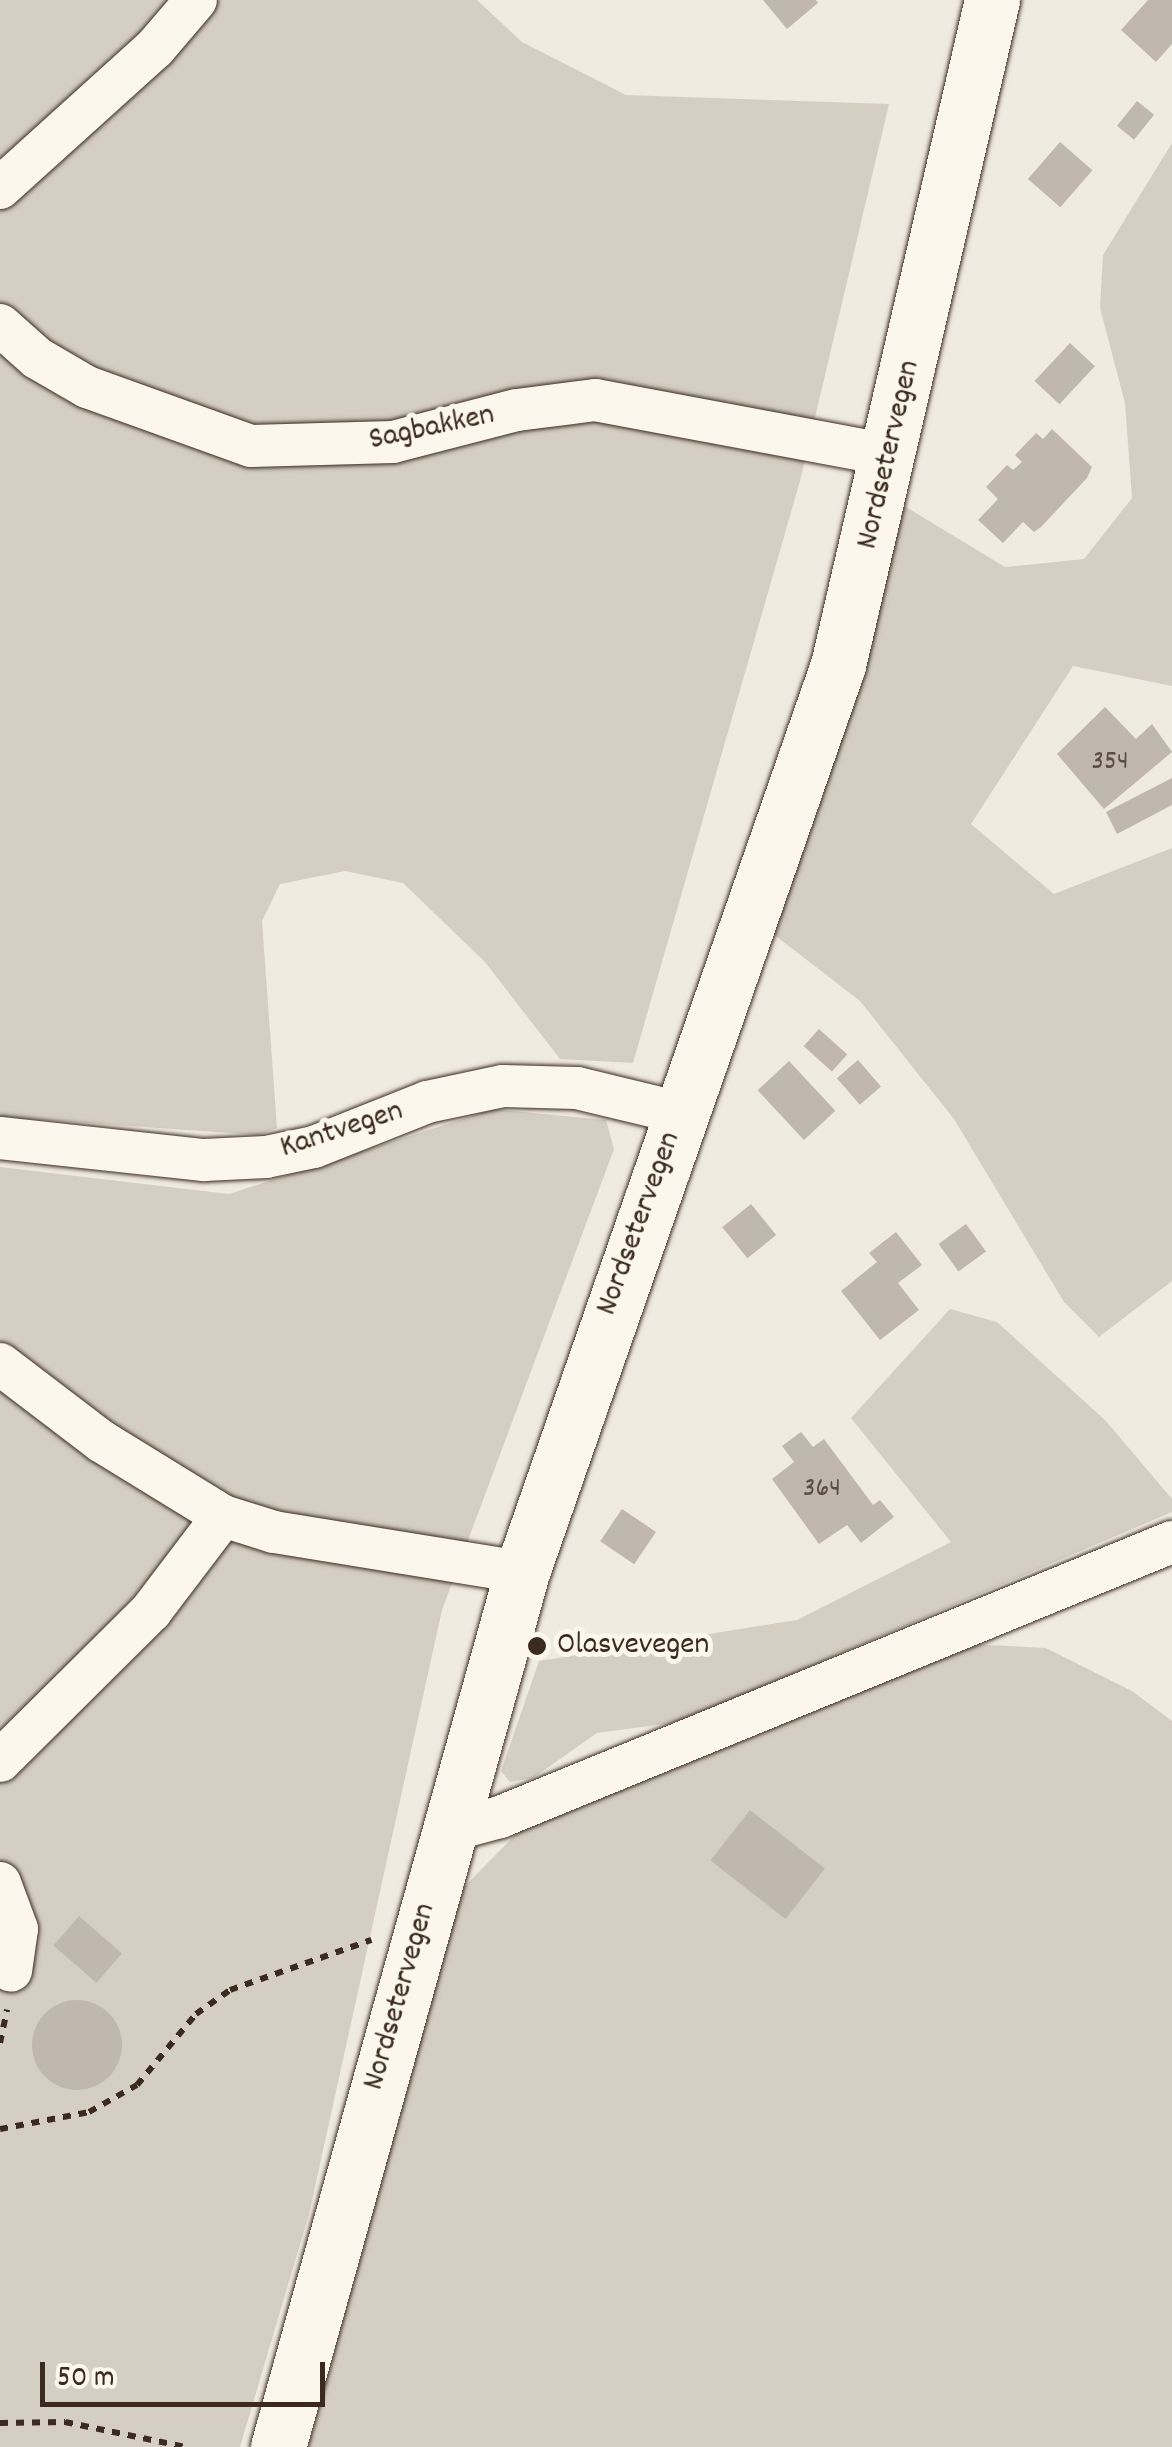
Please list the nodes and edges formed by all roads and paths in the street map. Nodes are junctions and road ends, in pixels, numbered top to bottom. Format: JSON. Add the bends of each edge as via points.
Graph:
{"nodes":[{"id":1,"x":196,"y":0,"type":"edge"},
{"id":2,"x":992,"y":0,"type":"edge"},
{"id":3,"x":0,"y":188,"type":"edge"},
{"id":4,"x":0,"y":324,"type":"edge"},
{"id":5,"x":890,"y":455,"type":"junction"},
{"id":6,"x":680,"y":1114,"type":"junction"},
{"id":7,"x":0,"y":1138,"type":"edge"},
{"id":8,"x":0,"y":1364,"type":"edge"},
{"id":9,"x":223,"y":1516,"type":"junction"},
{"id":10,"x":1172,"y":1542,"type":"edge"},
{"id":11,"x":522,"y":1572,"type":"junction"},
{"id":12,"x":0,"y":1761,"type":"edge"},
{"id":13,"x":448,"y":1832,"type":"junction"},
{"id":14,"x":0,"y":1883,"type":"edge"},
{"id":15,"x":423,"y":1918,"type":"junction"},
{"id":16,"x":11,"y":1971,"type":"dead end"},
{"id":17,"x":0,"y":2128,"type":"edge"},
{"id":18,"x":0,"y":2423,"type":"edge"},
{"id":19,"x":186,"y":2447,"type":"edge"},
{"id":20,"x":278,"y":2447,"type":"edge"}],
"edges":[{"from":1,"to":3,"type":"street","via":[[155,48]]},
{"from":2,"to":5,"type":"main road","name":"Nordsetervegen"},
{"from":4,"to":5,"type":"street","name":"Sagbakken","via":[[37,358],[87,387],[251,446],[394,442],[517,410],[595,400]]},
{"from":5,"to":6,"type":"main road","name":"Nordsetervegen","via":[[812,748]]},
{"from":6,"to":7,"type":"street","name":"Kantvegen","via":[[577,1088],[503,1086],[427,1102],[314,1147],[266,1156],[204,1160]]},
{"from":6,"to":11,"type":"main road","name":"Nordsetervegen"},
{"from":8,"to":9,"type":"street","via":[[102,1441]]},
{"from":9,"to":11,"type":"street","via":[[308,1538]]},
{"from":9,"to":12,"type":"street","via":[[152,1610]]},
{"from":10,"to":13,"type":"street","via":[[500,1817]]},
{"from":11,"to":13,"type":"main road","name":"Nordsetervegen"},
{"from":13,"to":15,"type":"main road","name":"Nordsetervegen"},
{"from":14,"to":16,"type":"street","via":[[16,1928]]},
{"from":15,"to":17,"type":"path","via":[[230,1990],[196,2014],[137,2085],[89,2112]]},
{"from":15,"to":20,"type":"main road","name":"Nordsetervegen"},
{"from":18,"to":19,"type":"path","via":[[81,2424]]}]}
